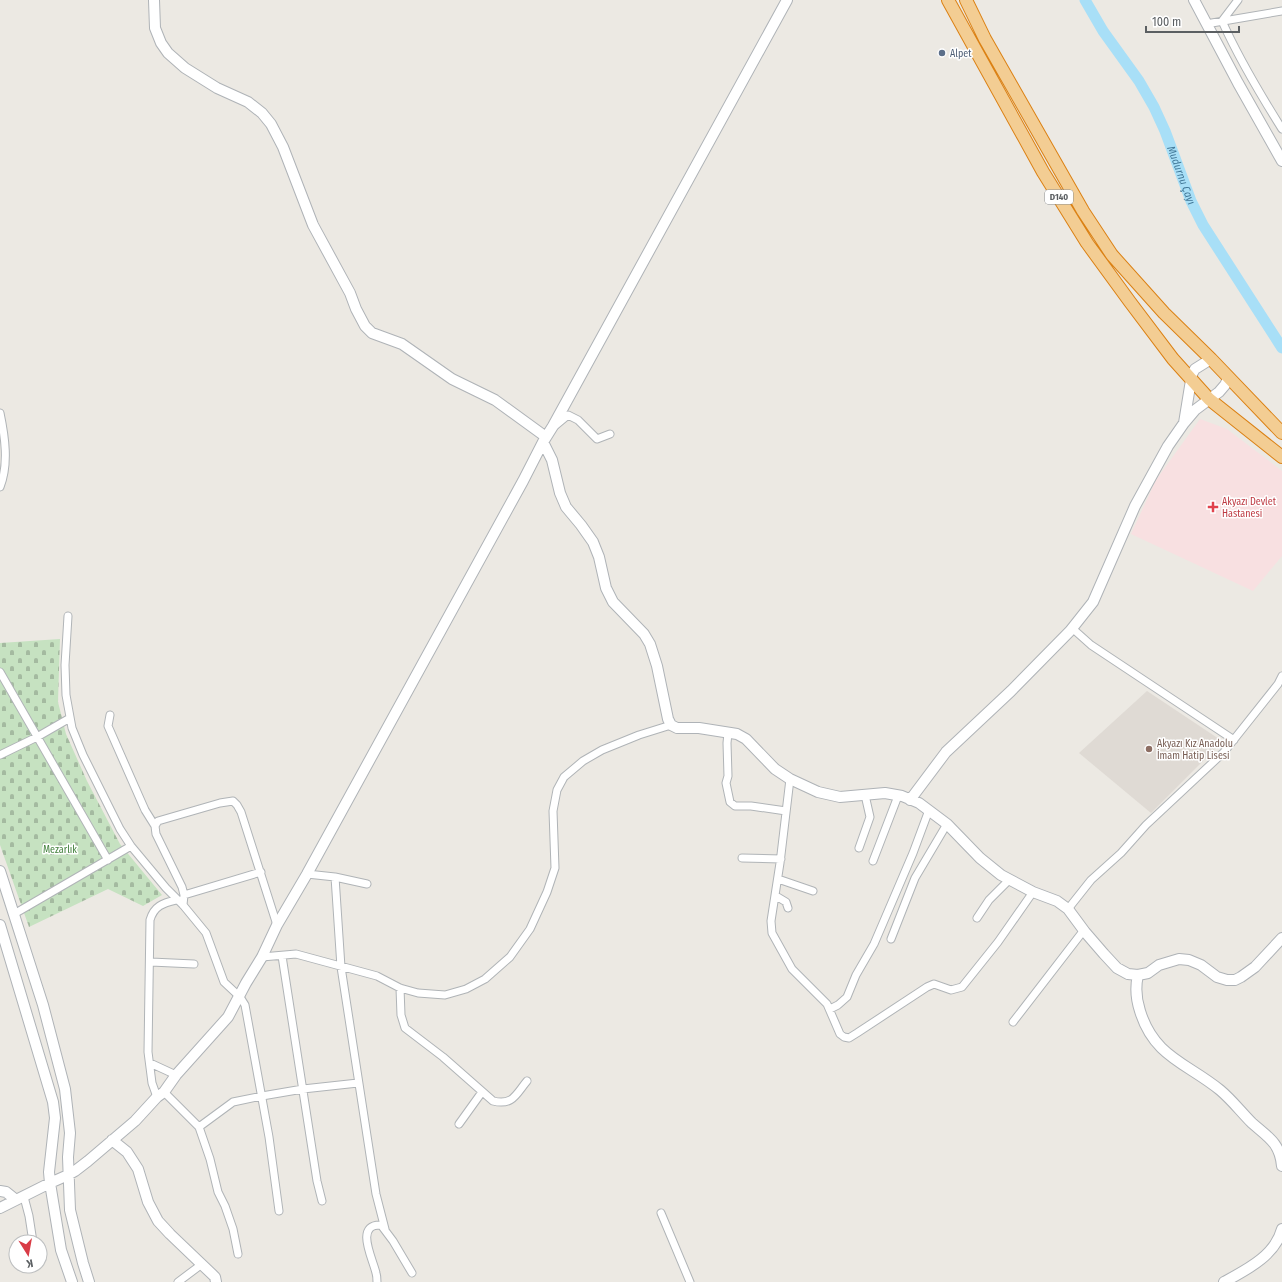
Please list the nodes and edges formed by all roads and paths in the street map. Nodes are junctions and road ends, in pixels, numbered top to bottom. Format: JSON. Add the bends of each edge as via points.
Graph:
{"nodes":[{"id":1,"x":154,"y":0,"type":"edge"},
{"id":2,"x":787,"y":0,"type":"edge"},
{"id":3,"x":948,"y":0,"type":"edge"},
{"id":4,"x":966,"y":0,"type":"edge"},
{"id":5,"x":1194,"y":0,"type":"edge"},
{"id":6,"x":1238,"y":0,"type":"edge"},
{"id":7,"x":1282,"y":11,"type":"edge"},
{"id":8,"x":1222,"y":21,"type":"junction"},
{"id":9,"x":1206,"y":24,"type":"junction"},
{"id":10,"x":1282,"y":129,"type":"edge"},
{"id":11,"x":1282,"y":160,"type":"edge"},
{"id":12,"x":1211,"y":359,"type":"junction"},
{"id":13,"x":1229,"y":377,"type":"junction"},
{"id":14,"x":1191,"y":380,"type":"junction"},
{"id":15,"x":1210,"y":399,"type":"junction"},
{"id":16,"x":0,"y":413,"type":"edge"},
{"id":17,"x":1184,"y":423,"type":"junction"},
{"id":18,"x":553,"y":426,"type":"junction"},
{"id":19,"x":1282,"y":433,"type":"edge"},
{"id":20,"x":610,"y":434,"type":"dead end"},
{"id":21,"x":545,"y":440,"type":"junction"},
{"id":22,"x":1282,"y":457,"type":"edge"},
{"id":23,"x":0,"y":487,"type":"edge"},
{"id":24,"x":68,"y":616,"type":"dead end"},
{"id":25,"x":1072,"y":628,"type":"junction"},
{"id":26,"x":0,"y":672,"type":"edge"},
{"id":27,"x":1282,"y":676,"type":"edge"},
{"id":28,"x":110,"y":715,"type":"dead end"},
{"id":29,"x":70,"y":718,"type":"junction"},
{"id":30,"x":671,"y":725,"type":"junction"},
{"id":31,"x":728,"y":733,"type":"junction"},
{"id":32,"x":36,"y":737,"type":"junction"},
{"id":33,"x":1234,"y":740,"type":"junction"},
{"id":34,"x":0,"y":755,"type":"edge"},
{"id":35,"x":790,"y":779,"type":"junction"},
{"id":36,"x":865,"y":795,"type":"junction"},
{"id":37,"x":898,"y":796,"type":"junction"},
{"id":38,"x":910,"y":800,"type":"junction"},
{"id":39,"x":929,"y":810,"type":"junction"},
{"id":40,"x":786,"y":811,"type":"junction"},
{"id":41,"x":947,"y":824,"type":"junction"},
{"id":42,"x":155,"y":826,"type":"junction"},
{"id":43,"x":131,"y":846,"type":"junction"},
{"id":44,"x":859,"y":848,"type":"dead end"},
{"id":45,"x":742,"y":858,"type":"dead end"},
{"id":46,"x":781,"y":859,"type":"junction"},
{"id":47,"x":108,"y":860,"type":"junction"},
{"id":48,"x":873,"y":861,"type":"dead end"},
{"id":49,"x":0,"y":871,"type":"edge"},
{"id":50,"x":260,"y":872,"type":"junction"},
{"id":51,"x":307,"y":874,"type":"junction"},
{"id":52,"x":335,"y":876,"type":"junction"},
{"id":53,"x":778,"y":879,"type":"junction"},
{"id":54,"x":1010,"y":879,"type":"junction"},
{"id":55,"x":367,"y":884,"type":"dead end"},
{"id":56,"x":813,"y":891,"type":"dead end"},
{"id":57,"x":1033,"y":892,"type":"junction"},
{"id":58,"x":184,"y":895,"type":"junction"},
{"id":59,"x":776,"y":896,"type":"junction"},
{"id":60,"x":176,"y":900,"type":"junction"},
{"id":61,"x":182,"y":905,"type":"junction"},
{"id":62,"x":788,"y":908,"type":"dead end"},
{"id":63,"x":1068,"y":909,"type":"junction"},
{"id":64,"x":14,"y":914,"type":"junction"},
{"id":65,"x":977,"y":918,"type":"dead end"},
{"id":66,"x":0,"y":925,"type":"edge"},
{"id":67,"x":277,"y":925,"type":"junction"},
{"id":68,"x":1084,"y":930,"type":"junction"},
{"id":69,"x":1282,"y":938,"type":"edge"},
{"id":70,"x":891,"y":939,"type":"dead end"},
{"id":71,"x":282,"y":956,"type":"junction"},
{"id":72,"x":262,"y":957,"type":"junction"},
{"id":73,"x":150,"y":962,"type":"junction"},
{"id":74,"x":194,"y":964,"type":"dead end"},
{"id":75,"x":341,"y":967,"type":"junction"},
{"id":76,"x":1138,"y":976,"type":"junction"},
{"id":77,"x":400,"y":988,"type":"junction"},
{"id":78,"x":240,"y":997,"type":"junction"},
{"id":79,"x":830,"y":1009,"type":"junction"},
{"id":80,"x":1013,"y":1022,"type":"dead end"},
{"id":81,"x":150,"y":1064,"type":"junction"},
{"id":82,"x":176,"y":1075,"type":"junction"},
{"id":83,"x":527,"y":1081,"type":"dead end"},
{"id":84,"x":358,"y":1083,"type":"junction"},
{"id":85,"x":304,"y":1088,"type":"junction"},
{"id":86,"x":482,"y":1092,"type":"junction"},
{"id":87,"x":160,"y":1094,"type":"junction"},
{"id":88,"x":262,"y":1096,"type":"junction"},
{"id":89,"x":459,"y":1124,"type":"dead end"},
{"id":90,"x":198,"y":1127,"type":"junction"},
{"id":91,"x":112,"y":1140,"type":"junction"},
{"id":92,"x":1280,"y":1148,"type":"edge"},
{"id":93,"x":1282,"y":1166,"type":"edge"},
{"id":94,"x":58,"y":1179,"type":"junction"},
{"id":95,"x":0,"y":1191,"type":"edge"},
{"id":96,"x":20,"y":1198,"type":"junction"},
{"id":97,"x":322,"y":1201,"type":"dead end"},
{"id":98,"x":0,"y":1208,"type":"edge"},
{"id":99,"x":279,"y":1211,"type":"dead end"},
{"id":100,"x":661,"y":1213,"type":"dead end"},
{"id":101,"x":385,"y":1229,"type":"junction"},
{"id":102,"x":31,"y":1234,"type":"edge"},
{"id":103,"x":1281,"y":1236,"type":"edge"},
{"id":104,"x":238,"y":1254,"type":"dead end"},
{"id":105,"x":202,"y":1264,"type":"junction"},
{"id":106,"x":412,"y":1273,"type":"dead end"},
{"id":107,"x":72,"y":1282,"type":"edge"},
{"id":108,"x":89,"y":1282,"type":"edge"},
{"id":109,"x":178,"y":1282,"type":"edge"},
{"id":110,"x":216,"y":1282,"type":"edge"},
{"id":111,"x":377,"y":1282,"type":"edge"},
{"id":112,"x":690,"y":1282,"type":"edge"},
{"id":113,"x":1224,"y":1282,"type":"edge"}],
"edges":[{"from":1,"to":21,"type":"street","via":[[155,28],[168,53],[185,68],[211,84],[248,102],[272,124],[313,225],[350,292],[365,326],[372,333],[402,344],[452,379],[495,400]]},
{"from":2,"to":18,"type":"street"},
{"from":3,"to":14,"type":"highway","number":"D140","via":[[1043,172],[1087,243]]},
{"from":4,"to":12,"type":"highway","number":"D140","via":[[984,39],[1083,211],[1112,255],[1164,313]]},
{"from":5,"to":9,"type":"street"},
{"from":6,"to":8,"type":"street"},
{"from":7,"to":8,"type":"street"},
{"from":8,"to":9,"type":"street"},
{"from":8,"to":10,"type":"street","via":[[1232,44]]},
{"from":9,"to":11,"type":"street"},
{"from":12,"to":13,"type":"highway","number":"D140"},
{"from":12,"to":14,"type":"street","via":[[1195,369]]},
{"from":13,"to":15,"type":"street","via":[[1219,392]]},
{"from":13,"to":19,"type":"highway","number":"D140"},
{"from":14,"to":15,"type":"highway","number":"D140"},
{"from":14,"to":17,"type":"street"},
{"from":15,"to":17,"type":"street","via":[[1195,410]]},
{"from":15,"to":22,"type":"highway","number":"D140"},
{"from":16,"to":23,"type":"street","via":[[5,448],[4,476]]},
{"from":17,"to":25,"type":"street","via":[[1168,446],[1135,506],[1093,602]]},
{"from":18,"to":20,"type":"street","via":[[568,415],[578,420],[597,439]]},
{"from":18,"to":21,"type":"street"},
{"from":21,"to":30,"type":"street","via":[[560,493],[566,507],[593,542],[606,588],[613,602],[644,634],[650,644]]},
{"from":21,"to":51,"type":"street"},
{"from":24,"to":29,"type":"street","via":[[65,665]]},
{"from":25,"to":33,"type":"street","via":[[1091,645]]},
{"from":25,"to":38,"type":"street","via":[[1011,691],[946,752]]},
{"from":26,"to":32,"type":"street"},
{"from":27,"to":33,"type":"street"},
{"from":28,"to":42,"type":"street","via":[[108,726],[145,810]]},
{"from":29,"to":32,"type":"street"},
{"from":29,"to":43,"type":"street","via":[[83,754]]},
{"from":30,"to":31,"type":"street","via":[[677,728]]},
{"from":30,"to":77,"type":"street","via":[[602,750],[583,761],[564,777],[557,790],[553,811],[555,868],[530,929],[510,957],[485,979],[466,989],[445,994],[418,993]]},
{"from":31,"to":35,"type":"street","via":[[746,740],[775,769]]},
{"from":31,"to":40,"type":"street","via":[[726,783],[730,802],[735,806]]},
{"from":32,"to":34,"type":"street"},
{"from":32,"to":47,"type":"street"},
{"from":33,"to":63,"type":"street","via":[[1091,880]]},
{"from":35,"to":36,"type":"street","via":[[818,792],[840,797]]},
{"from":35,"to":40,"type":"street"},
{"from":36,"to":37,"type":"street","via":[[885,793]]},
{"from":36,"to":44,"type":"street","via":[[870,817]]},
{"from":37,"to":38,"type":"street"},
{"from":37,"to":48,"type":"street"},
{"from":38,"to":39,"type":"street"},
{"from":39,"to":41,"type":"street"},
{"from":39,"to":79,"type":"street","via":[[874,944],[856,975],[847,998]]},
{"from":40,"to":46,"type":"street"},
{"from":41,"to":54,"type":"street","via":[[980,858]]},
{"from":41,"to":70,"type":"street","via":[[915,878]]},
{"from":42,"to":50,"type":"street","via":[[158,821],[232,801],[241,812]]},
{"from":42,"to":58,"type":"street","via":[[156,834]]},
{"from":43,"to":47,"type":"street"},
{"from":43,"to":60,"type":"street"},
{"from":45,"to":46,"type":"street"},
{"from":46,"to":53,"type":"street"},
{"from":47,"to":64,"type":"street"},
{"from":49,"to":64,"type":"street"},
{"from":50,"to":58,"type":"street"},
{"from":50,"to":67,"type":"street"},
{"from":51,"to":52,"type":"street"},
{"from":51,"to":67,"type":"street"},
{"from":52,"to":55,"type":"street"},
{"from":52,"to":75,"type":"street"},
{"from":53,"to":56,"type":"street"},
{"from":53,"to":59,"type":"street"},
{"from":54,"to":57,"type":"street"},
{"from":54,"to":65,"type":"street","via":[[989,900]]},
{"from":57,"to":63,"type":"street","via":[[1057,901]]},
{"from":57,"to":79,"type":"street","via":[[962,987],[951,990],[934,984],[849,1038],[840,1034]]},
{"from":58,"to":61,"type":"street"},
{"from":59,"to":62,"type":"street","via":[[786,902]]},
{"from":59,"to":79,"type":"street","via":[[771,921],[772,933],[792,969]]},
{"from":60,"to":61,"type":"street"},
{"from":60,"to":73,"type":"street","via":[[152,912]]},
{"from":61,"to":78,"type":"street","via":[[206,933],[224,982]]},
{"from":63,"to":68,"type":"street"},
{"from":64,"to":94,"type":"street","via":[[43,1005],[65,1089],[70,1133]]},
{"from":66,"to":94,"type":"street","via":[[53,1102],[55,1118],[49,1172]]},
{"from":67,"to":72,"type":"street"},
{"from":68,"to":76,"type":"street","via":[[1118,968]]},
{"from":68,"to":80,"type":"street"},
{"from":69,"to":76,"type":"street","via":[[1255,967],[1235,980],[1217,977],[1201,965],[1179,959],[1159,965]]},
{"from":71,"to":72,"type":"street"},
{"from":71,"to":75,"type":"street","via":[[296,954]]},
{"from":71,"to":85,"type":"street"},
{"from":72,"to":78,"type":"street"},
{"from":73,"to":74,"type":"street"},
{"from":73,"to":81,"type":"street"},
{"from":75,"to":77,"type":"street","via":[[378,976]]},
{"from":75,"to":84,"type":"street"},
{"from":76,"to":92,"type":"street","via":[[1137,1002],[1151,1036],[1164,1051],[1221,1091]]},
{"from":77,"to":86,"type":"street","via":[[400,1016],[405,1028]]},
{"from":78,"to":82,"type":"street","via":[[228,1017]]},
{"from":78,"to":88,"type":"street","via":[[245,1005]]},
{"from":81,"to":82,"type":"street"},
{"from":81,"to":87,"type":"street","via":[[152,1083]]},
{"from":82,"to":87,"type":"street"},
{"from":83,"to":86,"type":"street","via":[[515,1098],[507,1102],[493,1101]]},
{"from":84,"to":85,"type":"street"},
{"from":84,"to":101,"type":"street","via":[[376,1194]]},
{"from":85,"to":88,"type":"street"},
{"from":85,"to":97,"type":"street"},
{"from":86,"to":89,"type":"street"},
{"from":87,"to":90,"type":"street"},
{"from":87,"to":91,"type":"street","via":[[135,1121]]},
{"from":88,"to":90,"type":"street","via":[[233,1102]]},
{"from":88,"to":99,"type":"street"},
{"from":90,"to":104,"type":"street","via":[[210,1159],[218,1192],[233,1229]]},
{"from":91,"to":94,"type":"street","via":[[88,1161]]},
{"from":91,"to":105,"type":"street","via":[[127,1152],[138,1169],[148,1202],[158,1221]]},
{"from":92,"to":93,"type":"street"},
{"from":94,"to":96,"type":"street"},
{"from":94,"to":107,"type":"street","via":[[61,1250]]},
{"from":94,"to":108,"type":"street","via":[[70,1210]]},
{"from":95,"to":96,"type":"street"},
{"from":96,"to":98,"type":"street"},
{"from":96,"to":102,"type":"street","via":[[29,1216]]},
{"from":100,"to":112,"type":"street"},
{"from":101,"to":106,"type":"street"},
{"from":101,"to":111,"type":"street","via":[[381,1224],[374,1224],[366,1237]]},
{"from":103,"to":113,"type":"street","via":[[1254,1265]]},
{"from":105,"to":109,"type":"street"},
{"from":105,"to":110,"type":"street","via":[[215,1277]]}]}
